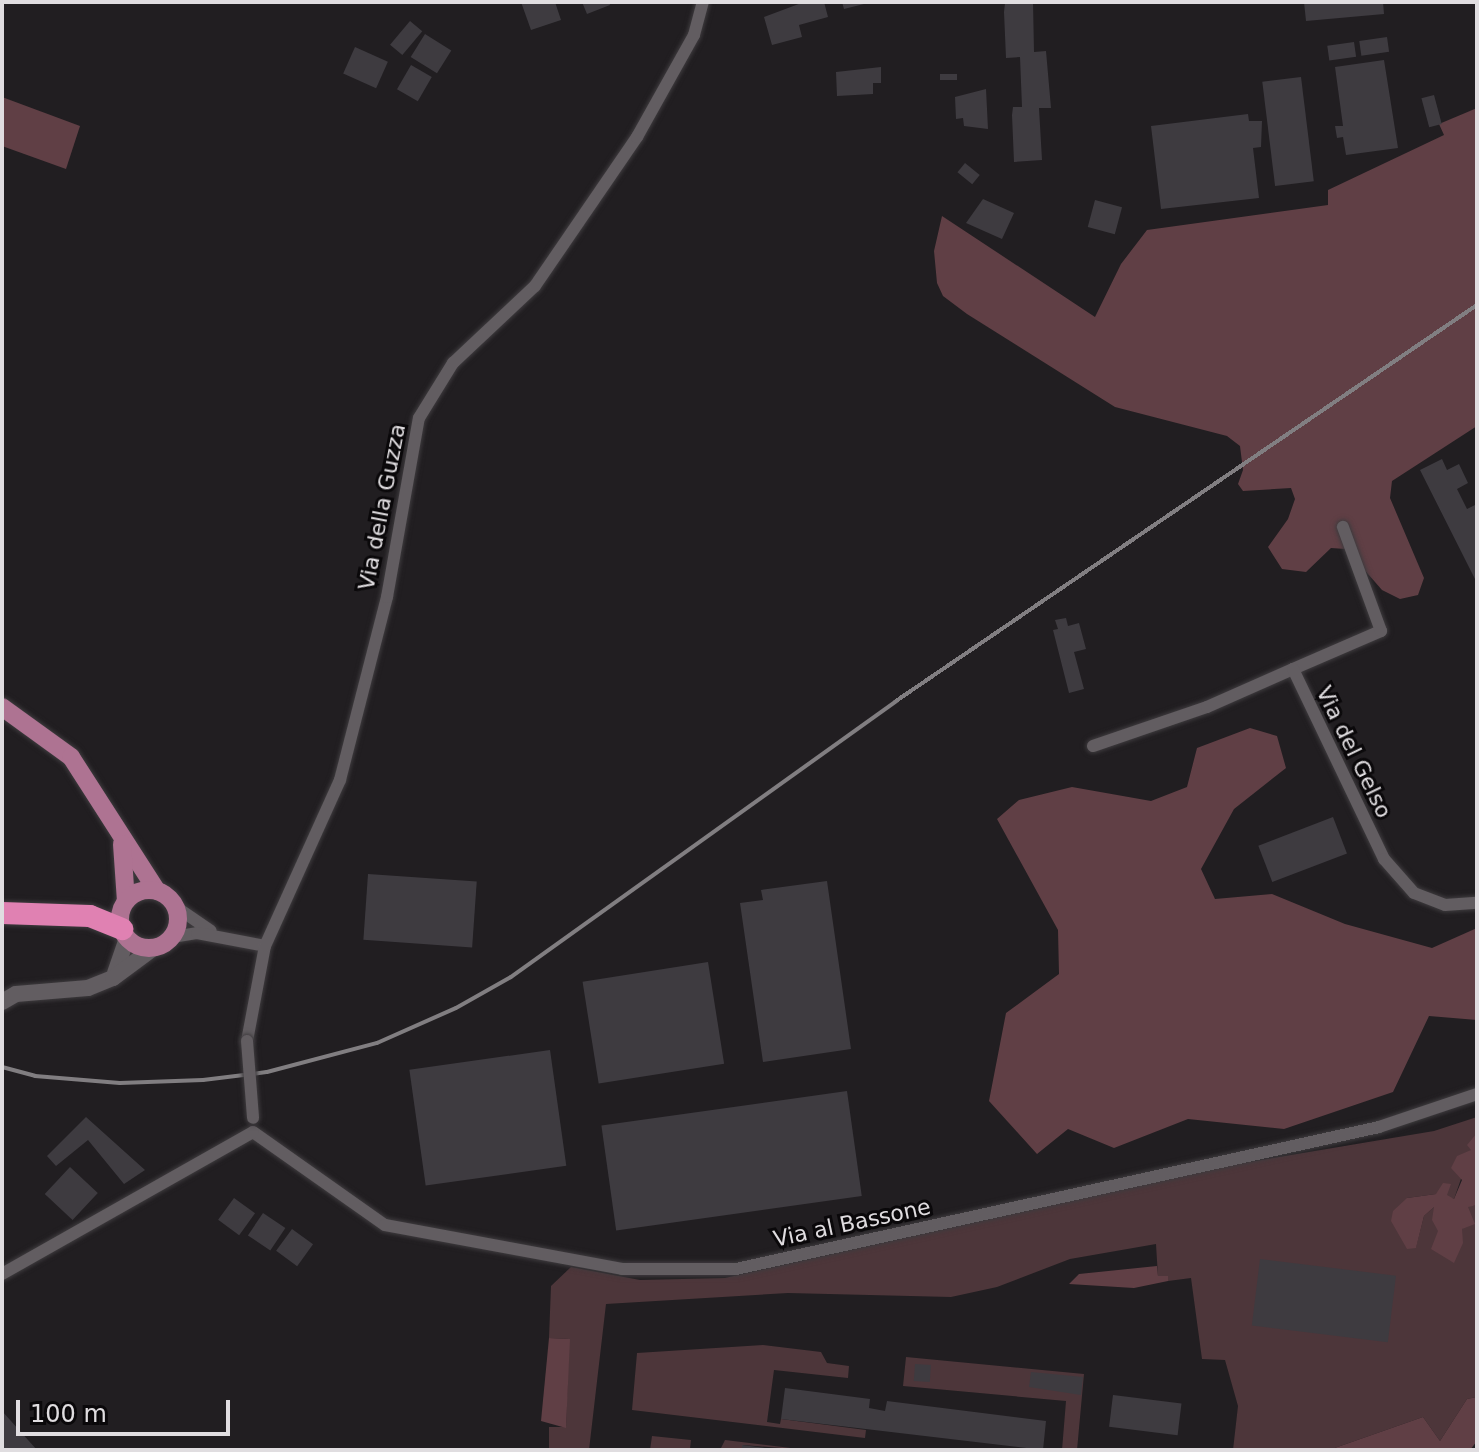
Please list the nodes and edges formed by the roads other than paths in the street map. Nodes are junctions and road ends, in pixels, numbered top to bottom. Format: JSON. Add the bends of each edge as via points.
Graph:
{"nodes":[{"id":1,"x":703,"y":2,"type":"edge"},
{"id":2,"x":1343,"y":527,"type":"dead end"},
{"id":3,"x":1293,"y":669,"type":"junction"},
{"id":4,"x":2,"y":707,"type":"edge"},
{"id":5,"x":1093,"y":746,"type":"dead end"},
{"id":6,"x":122,"y":841,"type":"junction"},
{"id":7,"x":157,"y":891,"type":"junction"},
{"id":8,"x":126,"y":901,"type":"junction"},
{"id":9,"x":1477,"y":903,"type":"edge"},
{"id":10,"x":176,"y":907,"type":"junction"},
{"id":11,"x":2,"y":913,"type":"edge"},
{"id":12,"x":125,"y":933,"type":"junction"},
{"id":13,"x":221,"y":935,"type":"junction"},
{"id":14,"x":163,"y":942,"type":"junction"},
{"id":15,"x":265,"y":946,"type":"junction"},
{"id":16,"x":113,"y":978,"type":"junction"},
{"id":17,"x":2,"y":1002,"type":"edge"},
{"id":18,"x":1477,"y":1094,"type":"edge"},
{"id":19,"x":253,"y":1125,"type":"junction"},
{"id":20,"x":2,"y":1274,"type":"edge"}],
"edges":[{"from":1,"to":15,"type":"street","name":"Via della Guzza","via":[[694,35],[637,137],[535,286],[453,363],[419,418],[387,597],[340,780]]},
{"from":2,"to":3,"type":"street","via":[[1381,631]]},
{"from":3,"to":5,"type":"street","name":"Via del Gelso","via":[[1207,707]]},
{"from":3,"to":9,"type":"street","name":"Via del Gelso","via":[[1384,859],[1414,893],[1445,905]]},
{"from":4,"to":6,"type":"main road","via":[[71,757],[98,793]]},
{"from":6,"to":7,"type":"main road"},
{"from":6,"to":8,"type":"main road"},
{"from":7,"to":8,"type":"main road","via":[[140,891]]},
{"from":7,"to":10,"type":"main road"},
{"from":8,"to":12,"type":"main road"},
{"from":10,"to":13,"type":"street"},
{"from":10,"to":14,"type":"main road","via":[[178,923]]},
{"from":11,"to":12,"type":"highway","via":[[90,916]]},
{"from":12,"to":14,"type":"main road","via":[[140,946]]},
{"from":12,"to":16,"type":"street"},
{"from":13,"to":14,"type":"street"},
{"from":13,"to":15,"type":"street"},
{"from":14,"to":16,"type":"street"},
{"from":15,"to":19,"type":"street","name":"Via della Guzza","bridge":true,"via":[[247,1041]]},
{"from":16,"to":17,"type":"street","via":[[88,988],[16,994]]},
{"from":18,"to":19,"type":"street","name":"Via al Bassone","via":[[1379,1127],[736,1269],[622,1269],[385,1225]]},
{"from":19,"to":20,"type":"street"}]}
